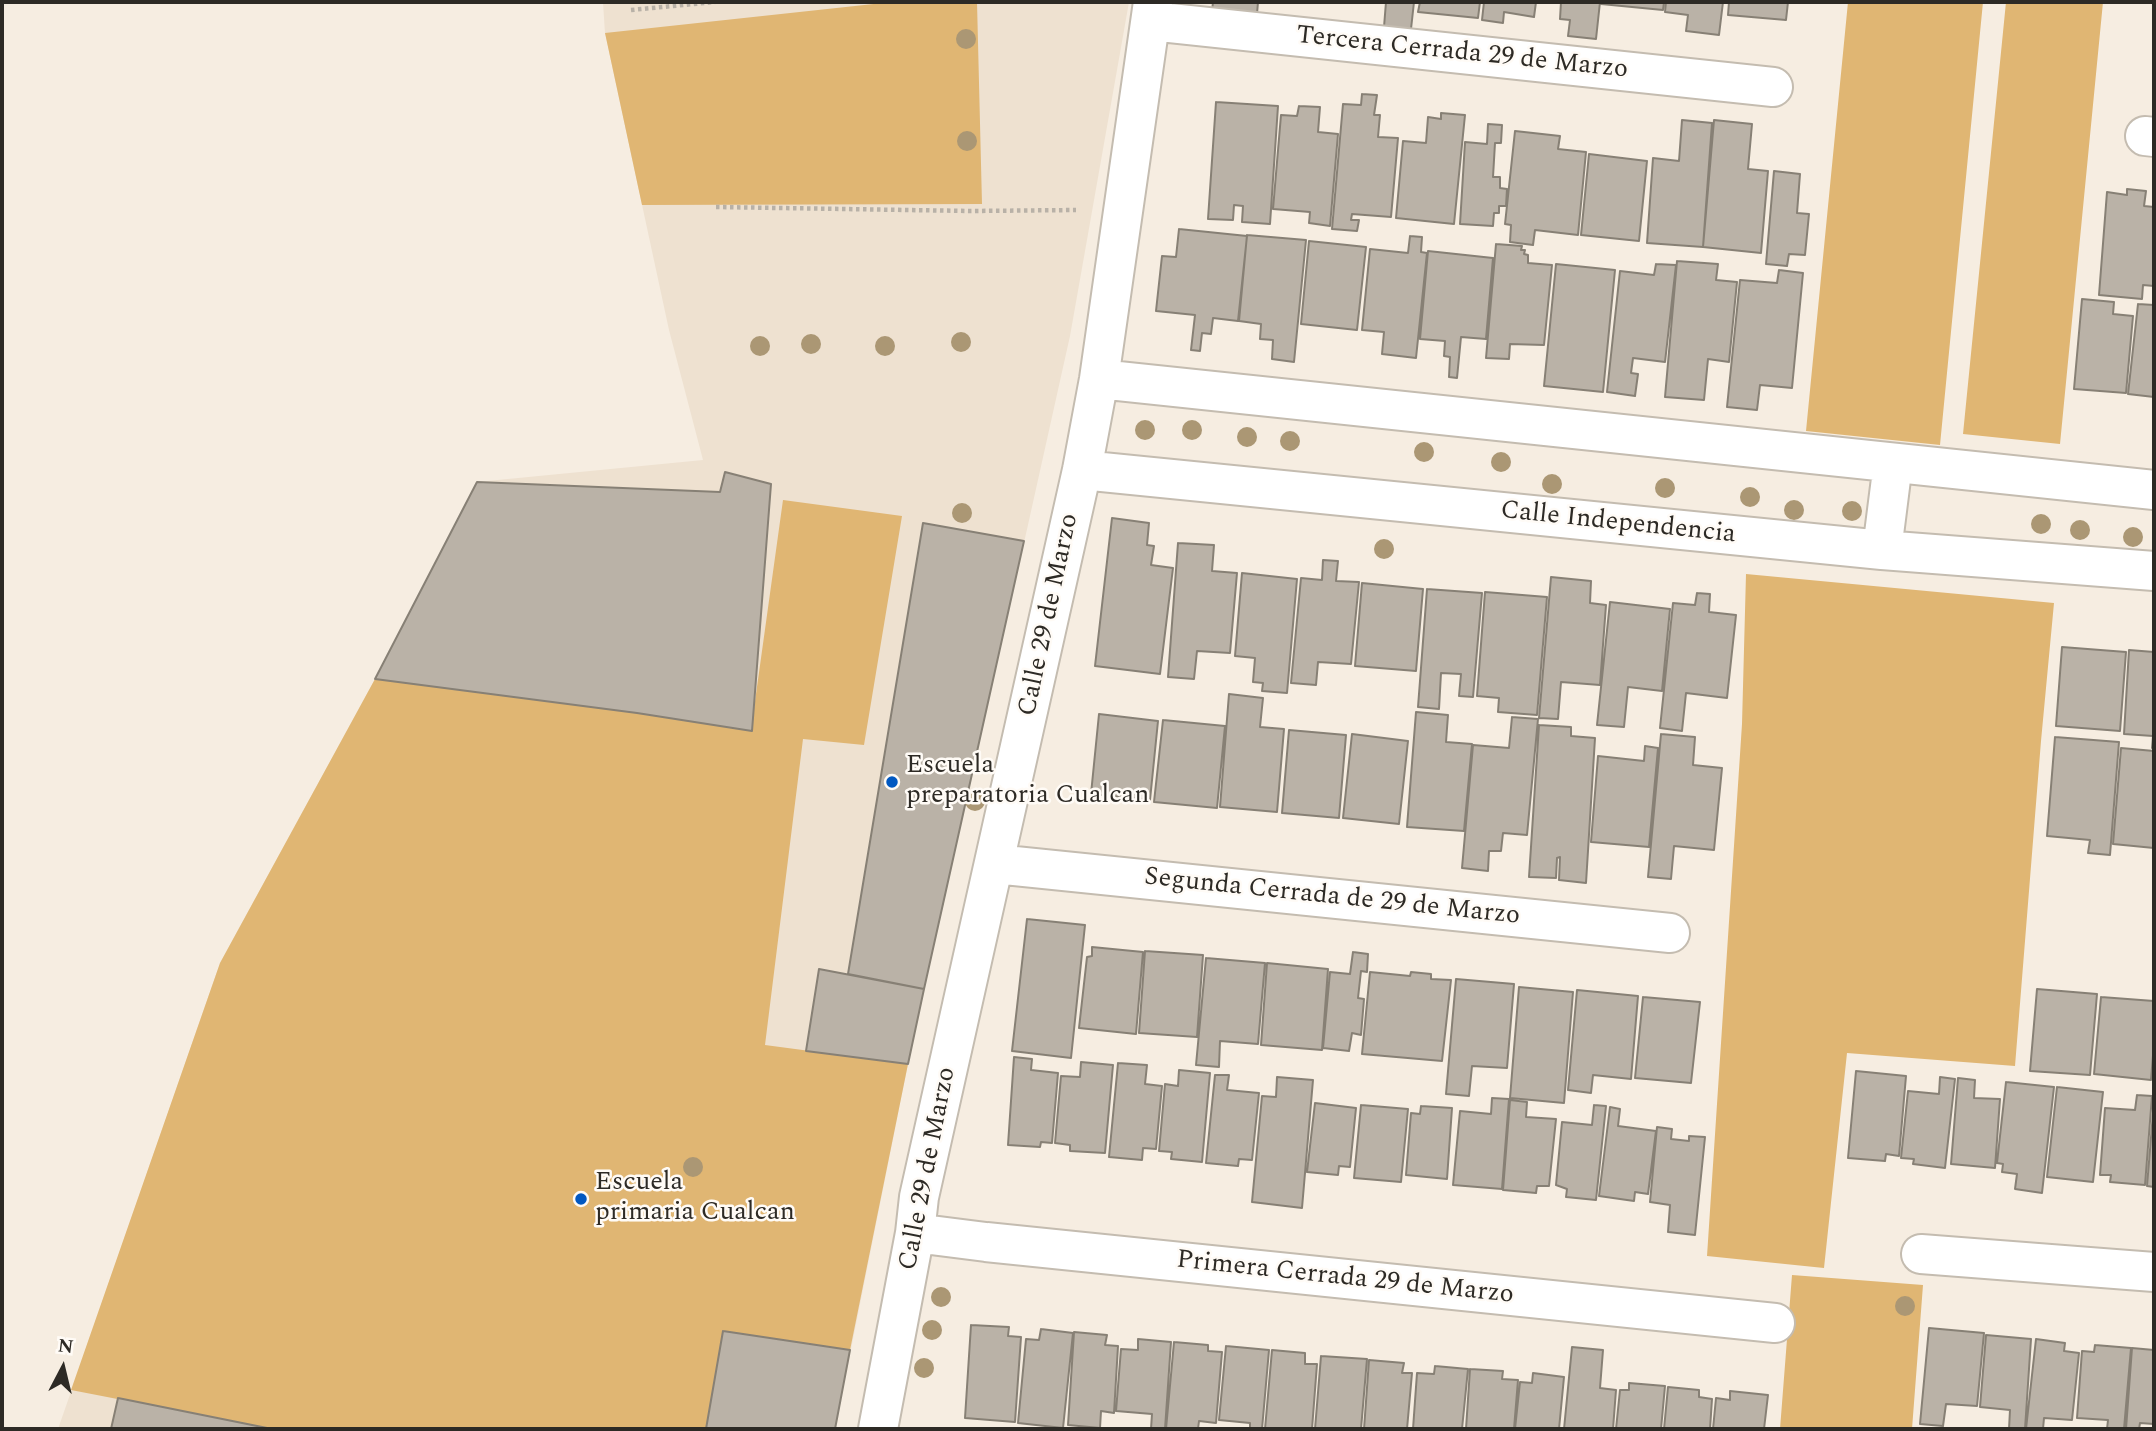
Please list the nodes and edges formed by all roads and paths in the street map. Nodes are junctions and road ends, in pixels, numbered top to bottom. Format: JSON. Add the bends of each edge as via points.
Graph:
{"nodes":[{"id":1,"x":715,"y":2,"type":"edge"},
{"id":2,"x":631,"y":10,"type":"dead end"},
{"id":3,"x":1152,"y":12,"type":"edge"},
{"id":4,"x":1773,"y":87,"type":"dead end"},
{"id":5,"x":716,"y":207,"type":"dead end"},
{"id":6,"x":1124,"y":209,"type":"junction"},
{"id":7,"x":1099,"y":379,"type":"junction"},
{"id":8,"x":1893,"y":463,"type":"junction"},
{"id":9,"x":1082,"y":470,"type":"junction"},
{"id":10,"x":2154,"y":489,"type":"edge"},
{"id":11,"x":1882,"y":550,"type":"junction"},
{"id":12,"x":2154,"y":571,"type":"edge"},
{"id":13,"x":995,"y":863,"type":"junction"},
{"id":14,"x":1670,"y":933,"type":"dead end"},
{"id":15,"x":915,"y":1233,"type":"junction"},
{"id":16,"x":1921,"y":1254,"type":"dead end"},
{"id":17,"x":2154,"y":1272,"type":"edge"},
{"id":18,"x":1775,"y":1323,"type":"dead end"},
{"id":19,"x":878,"y":1429,"type":"edge"}],
"edges":[{"from":1,"to":2,"type":"path"},
{"from":3,"to":4,"type":"street","name":"Tercera Cerrada 29 de Marzo"},
{"from":3,"to":6,"type":"street","name":"Calle 29 de Marzo"},
{"from":5,"to":6,"type":"path"},
{"from":6,"to":7,"type":"street","name":"Calle 29 de Marzo"},
{"from":7,"to":8,"type":"street"},
{"from":7,"to":9,"type":"street","name":"Calle 29 de Marzo"},
{"from":8,"to":10,"type":"street"},
{"from":8,"to":11,"type":"street"},
{"from":9,"to":11,"type":"street","name":"Calle Independencia"},
{"from":9,"to":13,"type":"street","name":"Calle 29 de Marzo"},
{"from":11,"to":12,"type":"street","name":"Calle Independencia"},
{"from":13,"to":14,"type":"street","name":"Segunda Cerrada de 29 de Marzo"},
{"from":13,"to":15,"type":"street","name":"Calle 29 de Marzo","via":[[919,1197]]},
{"from":15,"to":18,"type":"street","name":"Primera Cerrada 29 de Marzo"},
{"from":15,"to":19,"type":"street","name":"Calle 29 de Marzo"},
{"from":16,"to":17,"type":"street"}]}
